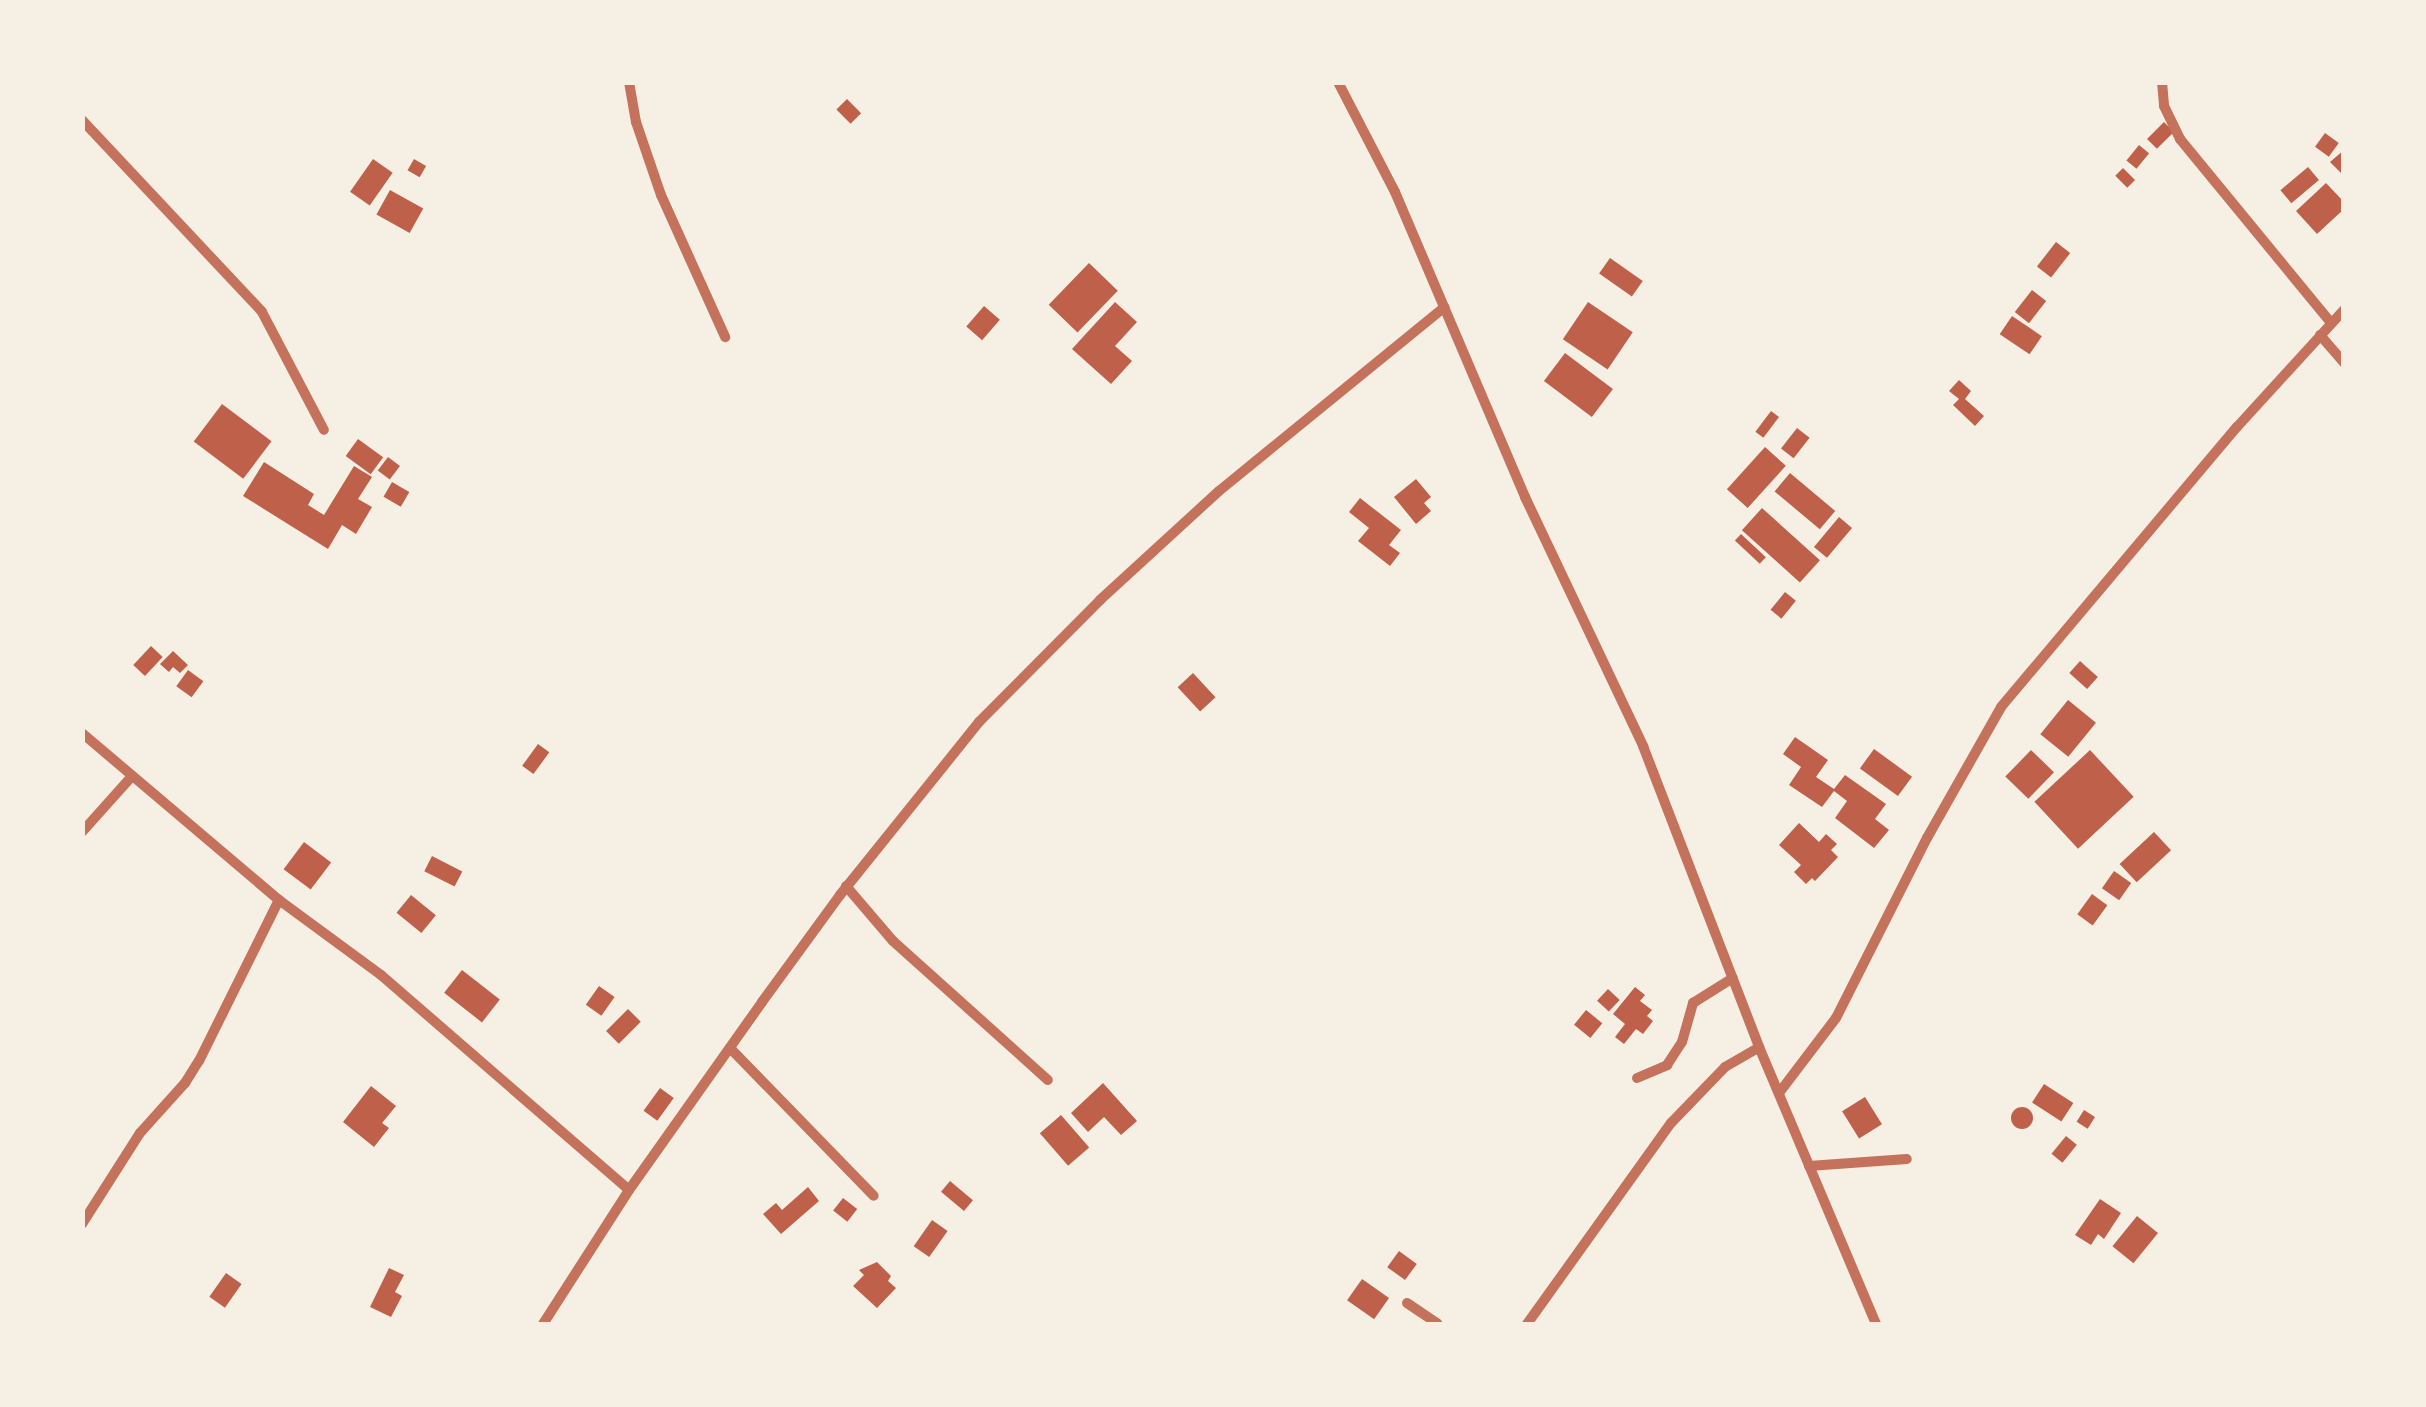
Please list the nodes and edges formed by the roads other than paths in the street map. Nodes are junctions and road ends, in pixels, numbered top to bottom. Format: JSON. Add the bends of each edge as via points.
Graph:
{"nodes":[{"id":1,"x":629,"y":82,"type":"edge"},
{"id":2,"x":1338,"y":82,"type":"edge"},
{"id":3,"x":2162,"y":82,"type":"edge"},
{"id":4,"x":82,"y":120,"type":"edge"},
{"id":5,"x":1445,"y":307,"type":"junction"},
{"id":6,"x":2344,"y":310,"type":"edge"},
{"id":7,"x":2331,"y":324,"type":"junction"},
{"id":8,"x":2320,"y":335,"type":"junction"},
{"id":9,"x":725,"y":337,"type":"dead end"},
{"id":10,"x":2344,"y":363,"type":"edge"},
{"id":11,"x":324,"y":430,"type":"dead end"},
{"id":12,"x":82,"y":733,"type":"edge"},
{"id":13,"x":132,"y":776,"type":"junction"},
{"id":14,"x":82,"y":832,"type":"edge"},
{"id":15,"x":846,"y":886,"type":"junction"},
{"id":16,"x":279,"y":900,"type":"junction"},
{"id":17,"x":1733,"y":978,"type":"junction"},
{"id":18,"x":1759,"y":1047,"type":"junction"},
{"id":19,"x":730,"y":1048,"type":"junction"},
{"id":20,"x":1638,"y":1078,"type":"dead end"},
{"id":21,"x":1048,"y":1080,"type":"dead end"},
{"id":22,"x":1780,"y":1093,"type":"junction"},
{"id":23,"x":1907,"y":1159,"type":"dead end"},
{"id":24,"x":1809,"y":1166,"type":"junction"},
{"id":25,"x":629,"y":1190,"type":"junction"},
{"id":26,"x":874,"y":1196,"type":"dead end"},
{"id":27,"x":82,"y":1224,"type":"edge"},
{"id":28,"x":1407,"y":1304,"type":"dead end"},
{"id":29,"x":543,"y":1324,"type":"edge"},
{"id":30,"x":1438,"y":1324,"type":"edge"},
{"id":31,"x":1526,"y":1324,"type":"edge"},
{"id":32,"x":1876,"y":1324,"type":"edge"}],
"edges":[{"from":1,"to":9,"type":"street","via":[[661,195]]},
{"from":2,"to":5,"type":"street"},
{"from":3,"to":7,"type":"street","via":[[2164,106],[2180,139]]},
{"from":4,"to":11,"type":"street","via":[[262,312]]},
{"from":5,"to":15,"type":"street","via":[[1260,456],[1088,612],[978,722]]},
{"from":5,"to":17,"type":"street","via":[[1525,497],[1643,746]]},
{"from":6,"to":7,"type":"street"},
{"from":7,"to":8,"type":"street"},
{"from":8,"to":10,"type":"street"},
{"from":8,"to":22,"type":"street","via":[[2001,706],[1836,1018]]},
{"from":12,"to":13,"type":"street"},
{"from":13,"to":14,"type":"street"},
{"from":13,"to":16,"type":"street"},
{"from":15,"to":19,"type":"street"},
{"from":15,"to":21,"type":"street","via":[[893,940]]},
{"from":16,"to":25,"type":"street","via":[[381,975]]},
{"from":16,"to":27,"type":"street","via":[[185,1084],[140,1133]]},
{"from":17,"to":18,"type":"street"},
{"from":17,"to":20,"type":"street","via":[[1692,1004],[1682,1042],[1667,1065]]},
{"from":18,"to":22,"type":"street"},
{"from":18,"to":31,"type":"street","via":[[1725,1067],[1672,1123]]},
{"from":19,"to":25,"type":"street"},
{"from":19,"to":26,"type":"street"},
{"from":22,"to":24,"type":"street"},
{"from":23,"to":24,"type":"street"},
{"from":24,"to":32,"type":"street"},
{"from":25,"to":29,"type":"street"},
{"from":28,"to":30,"type":"street"}]}
